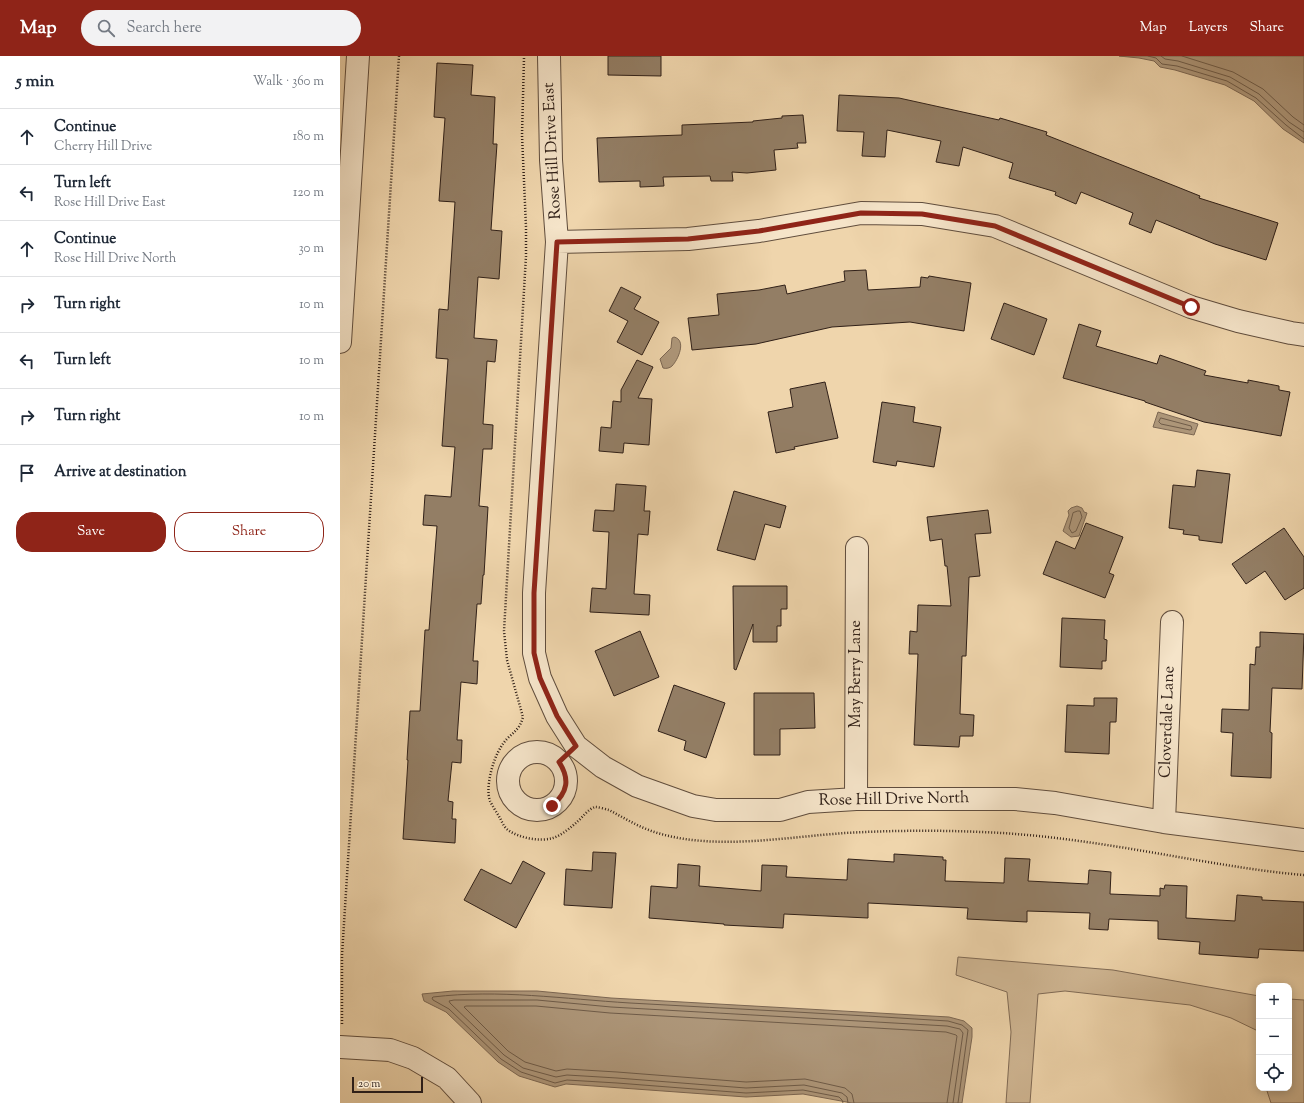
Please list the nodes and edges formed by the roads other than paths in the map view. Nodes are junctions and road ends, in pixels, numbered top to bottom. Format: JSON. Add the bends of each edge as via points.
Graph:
{"nodes":[{"id":1,"x":358,"y":56,"type":"edge"},
{"id":2,"x":550,"y":56,"type":"edge"},
{"id":3,"x":557,"y":242,"type":"junction"},
{"id":4,"x":342,"y":276,"type":"edge"},
{"id":5,"x":1304,"y":335,"type":"edge"},
{"id":6,"x":340,"y":342,"type":"edge"},
{"id":7,"x":857,"y":548,"type":"dead end"},
{"id":8,"x":1172,"y":622,"type":"dead end"},
{"id":9,"x":534,"y":653,"type":"joint"},
{"id":10,"x":576,"y":746,"type":"junction"},
{"id":11,"x":559,"y":762,"type":"dead end"},
{"id":12,"x":856,"y":799,"type":"junction"},
{"id":13,"x":1164,"y":822,"type":"junction"},
{"id":14,"x":1304,"y":840,"type":"edge"},
{"id":15,"x":340,"y":1048,"type":"edge"},
{"id":16,"x":470,"y":1103,"type":"edge"}],
"edges":[{"from":1,"to":4,"type":"street"},
{"from":2,"to":3,"type":"street","name":"Rose Hill Drive East","via":[[551,160]]},
{"from":3,"to":5,"type":"street","via":[[688,239],[759,231],[861,213],[922,214],[995,226],[1191,307],[1238,321]]},
{"from":3,"to":9,"type":"street","name":"Rose Hill Drive East","via":[[534,593]]},
{"from":4,"to":6,"type":"street"},
{"from":7,"to":12,"type":"street","name":"May Berry Lane"},
{"from":8,"to":13,"type":"street","name":"Cloverdale Lane"},
{"from":9,"to":10,"type":"street","name":"Rose Hill Drive North","via":[[540,678],[557,716]]},
{"from":10,"to":11,"type":"street"},
{"from":10,"to":12,"type":"street","name":"Rose Hill Drive North","via":[[603,767],[637,786],[692,806],[716,810],[780,810],[808,802]]},
{"from":12,"to":13,"type":"street","name":"Rose Hill Drive North","via":[[1015,799],[1055,803]]},
{"from":13,"to":14,"type":"street","name":"Rose Hill Drive North"},
{"from":15,"to":16,"type":"street","via":[[390,1050],[413,1058],[447,1078]]}]}
